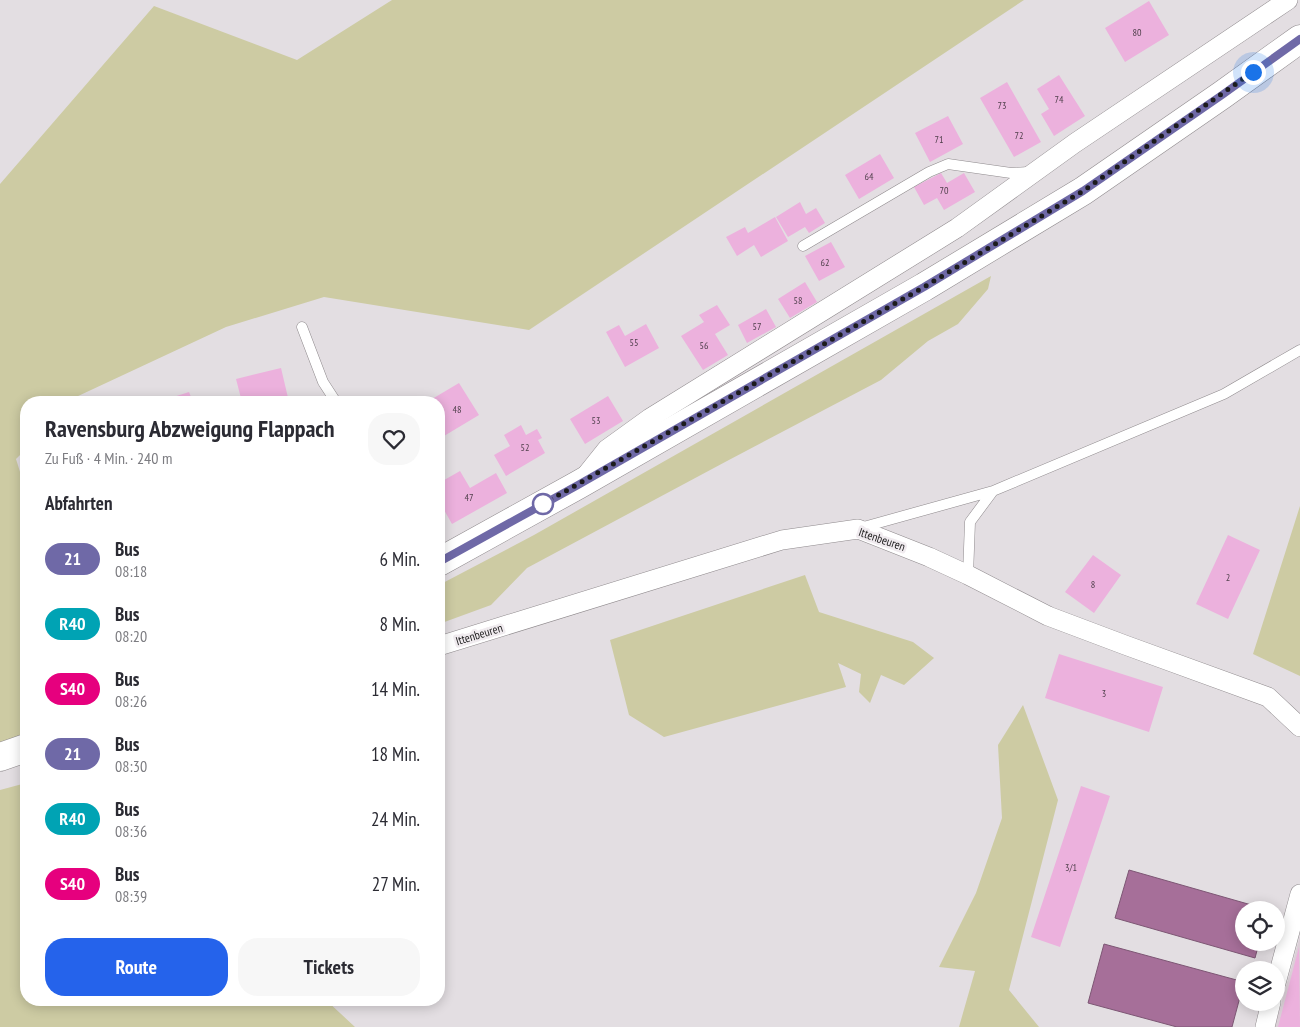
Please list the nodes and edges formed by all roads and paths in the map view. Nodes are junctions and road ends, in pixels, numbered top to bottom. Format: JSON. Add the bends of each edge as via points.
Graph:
{"nodes":[{"id":1,"x":1288,"y":0,"type":"edge"},
{"id":2,"x":1300,"y":39,"type":"edge"},
{"id":3,"x":1035,"y":172,"type":"junction"},
{"id":4,"x":803,"y":246,"type":"dead end"},
{"id":5,"x":302,"y":327,"type":"dead end"},
{"id":6,"x":1300,"y":350,"type":"edge"},
{"id":7,"x":332,"y":396,"type":"edge"},
{"id":8,"x":578,"y":485,"type":"junction"},
{"id":9,"x":993,"y":490,"type":"junction"},
{"id":10,"x":858,"y":529,"type":"junction"},
{"id":11,"x":445,"y":559,"type":"edge"},
{"id":12,"x":968,"y":575,"type":"junction"},
{"id":13,"x":445,"y":644,"type":"edge"},
{"id":14,"x":1300,"y":727,"type":"edge"},
{"id":15,"x":20,"y":750,"type":"edge"},
{"id":16,"x":0,"y":757,"type":"edge"},
{"id":17,"x":1300,"y":894,"type":"edge"},
{"id":18,"x":1282,"y":961,"type":"edge"},
{"id":19,"x":1268,"y":1011,"type":"edge"},
{"id":20,"x":1264,"y":1027,"type":"edge"}],
"edges":[{"from":1,"to":3,"type":"street"},
{"from":2,"to":8,"type":"main road","via":[[1083,191],[924,287]]},
{"from":3,"to":4,"type":"lane","via":[[1011,173],[948,164]]},
{"from":3,"to":8,"type":"street","via":[[957,228],[650,418],[607,449]]},
{"from":5,"to":7,"type":"lane","via":[[322,382]]},
{"from":6,"to":9,"type":"lane","via":[[1224,394]]},
{"from":8,"to":11,"type":"main road"},
{"from":9,"to":10,"type":"lane"},
{"from":9,"to":12,"type":"lane","via":[[970,522]]},
{"from":10,"to":12,"type":"street","name":"Ittenbeuren"},
{"from":10,"to":13,"type":"street","name":"Ittenbeuren","via":[[782,540]]},
{"from":12,"to":14,"type":"street","name":"Ittenbeuren","via":[[1048,616],[1268,697]]},
{"from":15,"to":16,"type":"main road"},
{"from":17,"to":18,"type":"street"},
{"from":19,"to":20,"type":"street"}]}
